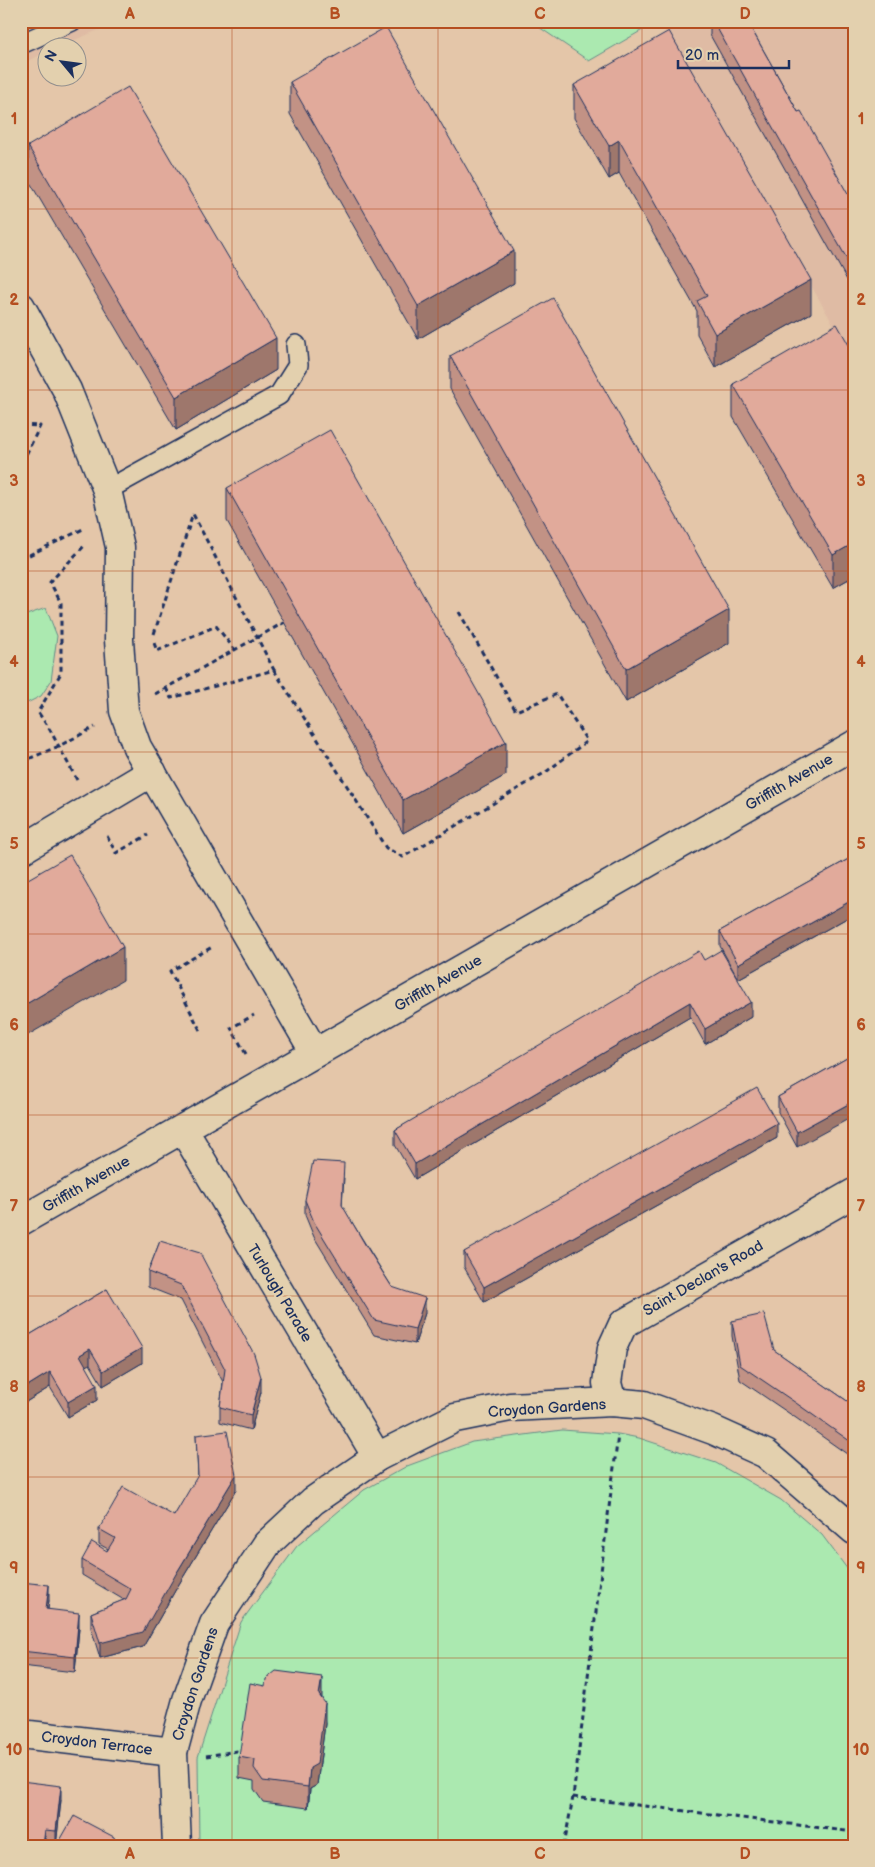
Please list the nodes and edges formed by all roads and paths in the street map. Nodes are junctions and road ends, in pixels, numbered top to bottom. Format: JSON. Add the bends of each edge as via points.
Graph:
{"nodes":[{"id":1,"x":72,"y":21,"type":"edge"},
{"id":2,"x":21,"y":44,"type":"edge"},
{"id":3,"x":21,"y":307,"type":"edge"},
{"id":4,"x":296,"y":345,"type":"dead end"},
{"id":5,"x":21,"y":425,"type":"edge"},
{"id":6,"x":21,"y":465,"type":"edge"},
{"id":7,"x":107,"y":490,"type":"junction"},
{"id":8,"x":459,"y":612,"type":"dead end"},
{"id":9,"x":235,"y":650,"type":"dead end"},
{"id":10,"x":274,"y":670,"type":"junction"},
{"id":11,"x":166,"y":688,"type":"dead end"},
{"id":12,"x":854,"y":745,"type":"edge"},
{"id":13,"x":152,"y":772,"type":"junction"},
{"id":14,"x":21,"y":850,"type":"edge"},
{"id":15,"x":283,"y":998,"type":"junction"},
{"id":16,"x":315,"y":1053,"type":"junction"},
{"id":17,"x":263,"y":1083,"type":"junction"},
{"id":18,"x":183,"y":1129,"type":"junction"},
{"id":19,"x":854,"y":1193,"type":"edge"},
{"id":20,"x":21,"y":1221,"type":"edge"},
{"id":21,"x":612,"y":1402,"type":"junction"},
{"id":22,"x":377,"y":1457,"type":"junction"},
{"id":23,"x":854,"y":1530,"type":"edge"},
{"id":24,"x":21,"y":1734,"type":"edge"},
{"id":25,"x":173,"y":1752,"type":"junction"},
{"id":26,"x":573,"y":1797,"type":"junction"},
{"id":27,"x":854,"y":1832,"type":"edge"},
{"id":28,"x":177,"y":1846,"type":"edge"},
{"id":29,"x":564,"y":1846,"type":"edge"}],
"edges":[{"from":1,"to":2,"type":"lane"},
{"from":3,"to":7,"type":"street","via":[[68,390]]},
{"from":4,"to":7,"type":"lane","via":[[298,365],[279,395]]},
{"from":5,"to":6,"type":"path","via":[[40,426]]},
{"from":7,"to":13,"type":"street","via":[[120,547],[119,640],[124,711],[137,747]]},
{"from":8,"to":10,"type":"path","via":[[516,711],[557,694],[588,741],[546,772],[403,857],[386,848]]},
{"from":9,"to":10,"type":"path","via":[[216,626],[157,651],[153,639],[193,514]]},
{"from":10,"to":11,"type":"path","via":[[171,698]]},
{"from":12,"to":16,"type":"street","name":"Griffith Avenue"},
{"from":13,"to":14,"type":"street"},
{"from":13,"to":15,"type":"street"},
{"from":15,"to":16,"type":"street"},
{"from":15,"to":17,"type":"path","via":[[231,1028]]},
{"from":16,"to":17,"type":"street","name":"Griffith Avenue"},
{"from":17,"to":18,"type":"street","name":"Griffith Avenue"},
{"from":18,"to":20,"type":"street","name":"Griffith Avenue"},
{"from":18,"to":22,"type":"street","name":"Turlough Parade"},
{"from":19,"to":21,"type":"street","name":"Saint Declan's Road","via":[[623,1324],[612,1348],[607,1383]]},
{"from":21,"to":22,"type":"street","name":"Croydon Gardens","via":[[510,1407],[455,1418]]},
{"from":21,"to":23,"type":"street","name":"Croydon Gardens","via":[[644,1405],[713,1430],[766,1454]]},
{"from":21,"to":26,"type":"path","via":[[618,1434]]},
{"from":22,"to":25,"type":"street","name":"Croydon Gardens","via":[[313,1500],[267,1544],[214,1624],[187,1700]]},
{"from":24,"to":25,"type":"street","name":"Croydon Terrace"},
{"from":25,"to":28,"type":"street","name":"Croydon Gardens"},
{"from":26,"to":27,"type":"path"},
{"from":26,"to":29,"type":"path"}]}
